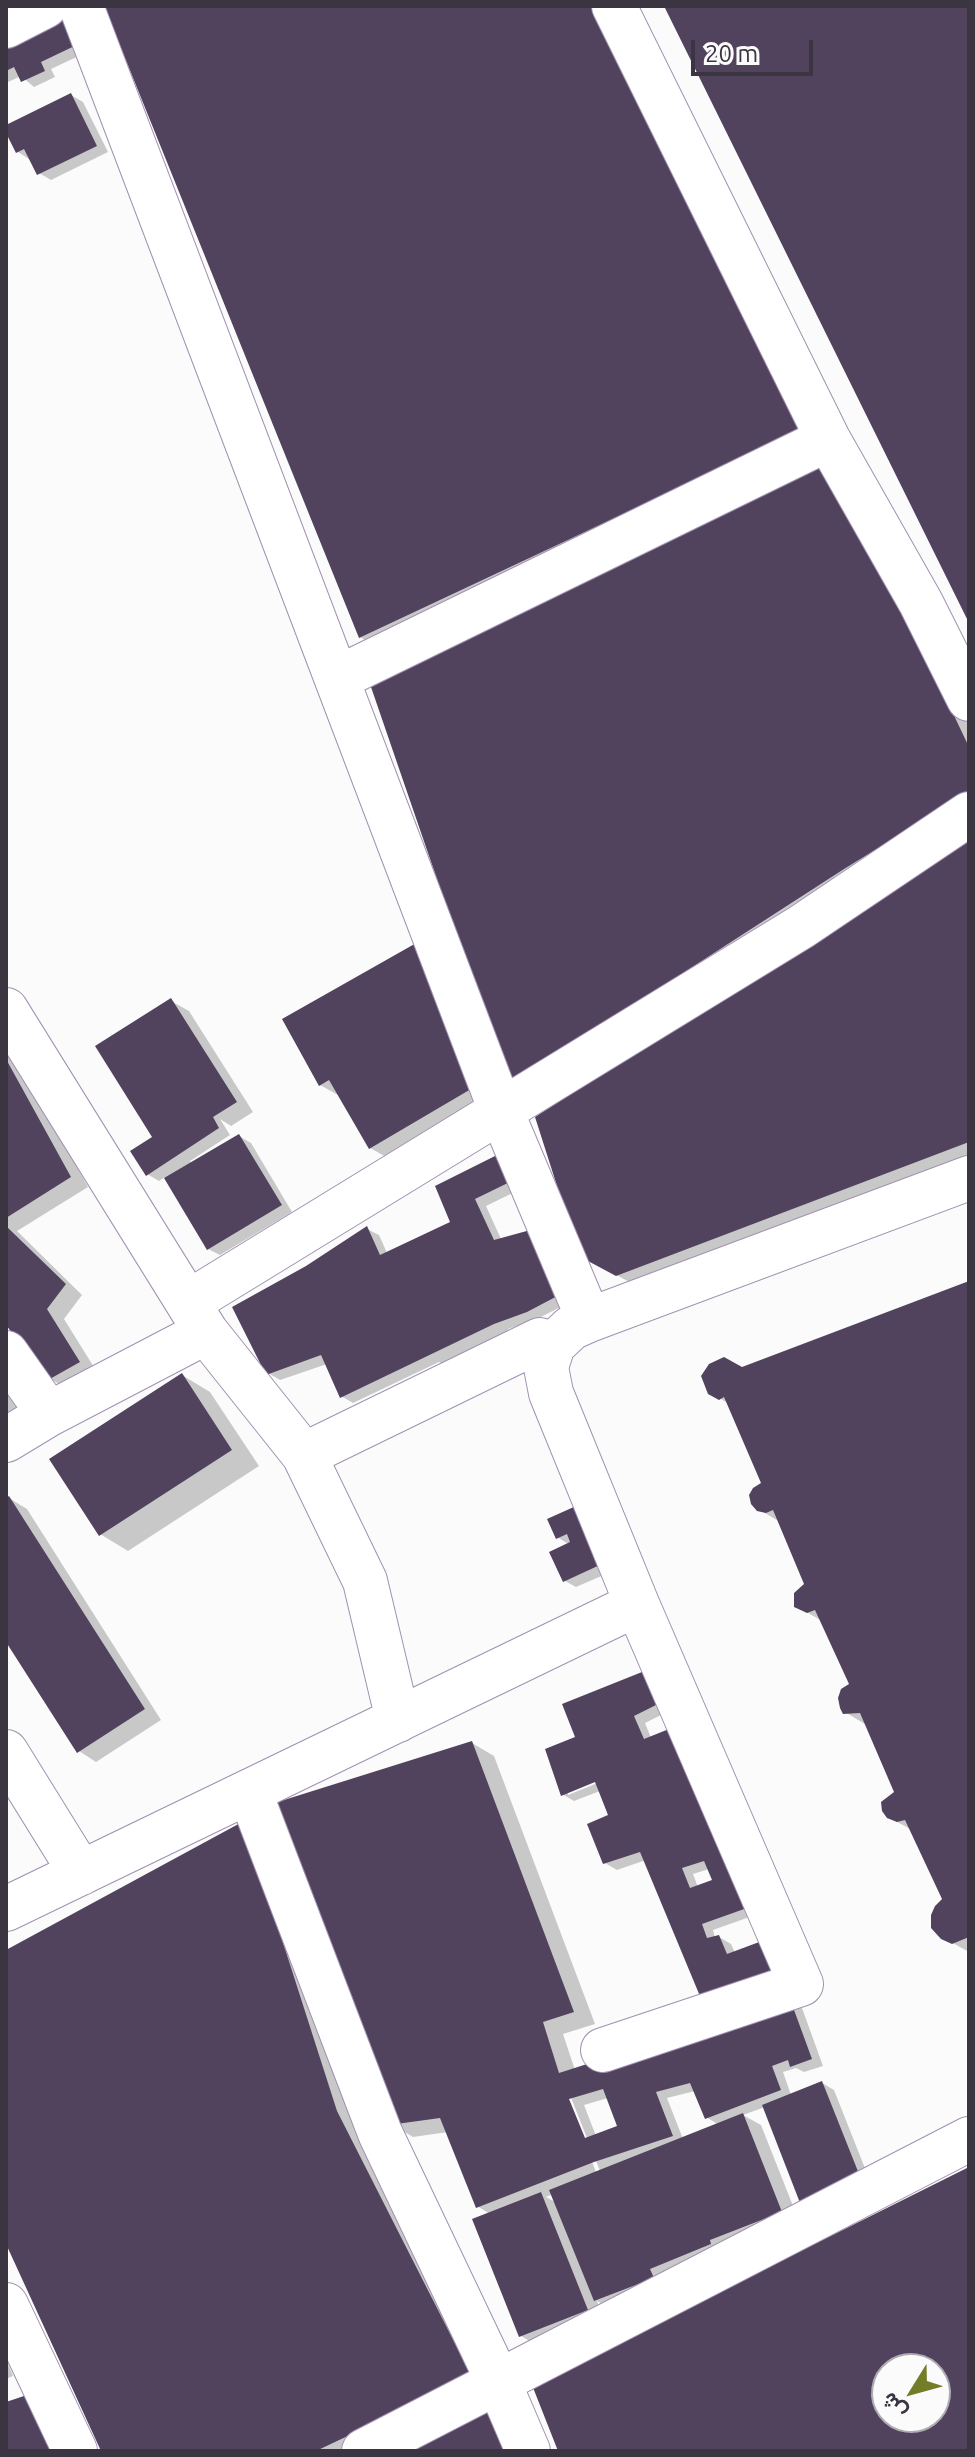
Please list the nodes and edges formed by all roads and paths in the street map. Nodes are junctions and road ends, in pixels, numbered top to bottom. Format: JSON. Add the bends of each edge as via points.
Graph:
{"nodes":[{"id":1,"x":45,"y":6,"type":"edge"},
{"id":2,"x":81,"y":6,"type":"edge"},
{"id":3,"x":614,"y":6,"type":"edge"},
{"id":4,"x":6,"y":26,"type":"edge"},
{"id":5,"x":828,"y":439,"type":"junction"},
{"id":6,"x":338,"y":678,"type":"junction"},
{"id":7,"x":969,"y":699,"type":"edge"},
{"id":8,"x":969,"y":814,"type":"edge"},
{"id":9,"x":6,"y":1010,"type":"edge"},
{"id":10,"x":501,"y":1111,"type":"junction"},
{"id":11,"x":969,"y":1178,"type":"edge"},
{"id":12,"x":197,"y":1317,"type":"junction"},
{"id":13,"x":589,"y":1320,"type":"junction"},
{"id":14,"x":553,"y":1345,"type":"junction"},
{"id":15,"x":6,"y":1353,"type":"edge"},
{"id":16,"x":49,"y":1414,"type":"junction"},
{"id":17,"x":6,"y":1440,"type":"edge"},
{"id":18,"x":304,"y":1455,"type":"junction"},
{"id":19,"x":637,"y":1604,"type":"junction"},
{"id":20,"x":398,"y":1720,"type":"junction"},
{"id":21,"x":6,"y":1752,"type":"edge"},
{"id":22,"x":250,"y":1793,"type":"junction"},
{"id":23,"x":81,"y":1873,"type":"junction"},
{"id":24,"x":6,"y":1909,"type":"edge"},
{"id":25,"x":603,"y":2050,"type":"dead end"},
{"id":26,"x":969,"y":2139,"type":"edge"},
{"id":27,"x":6,"y":2305,"type":"edge"},
{"id":28,"x":21,"y":2372,"type":"edge"},
{"id":29,"x":498,"y":2381,"type":"junction"},
{"id":30,"x":75,"y":2451,"type":"edge"},
{"id":31,"x":364,"y":2451,"type":"edge"},
{"id":32,"x":528,"y":2451,"type":"edge"}],
"edges":[{"from":1,"to":4,"type":"street"},
{"from":2,"to":6,"type":"street"},
{"from":3,"to":5,"type":"street"},
{"from":5,"to":6,"type":"street"},
{"from":5,"to":7,"type":"street"},
{"from":6,"to":10,"type":"street"},
{"from":8,"to":10,"type":"street","via":[[801,927]]},
{"from":9,"to":12,"type":"street"},
{"from":10,"to":12,"type":"street"},
{"from":10,"to":13,"type":"street"},
{"from":11,"to":13,"type":"street"},
{"from":12,"to":16,"type":"street"},
{"from":12,"to":18,"type":"street"},
{"from":13,"to":14,"type":"street"},
{"from":14,"to":18,"type":"street","via":[[540,1340]]},
{"from":14,"to":19,"type":"street","via":[[546,1367],[551,1393]]},
{"from":15,"to":16,"type":"street"},
{"from":16,"to":17,"type":"street"},
{"from":18,"to":20,"type":"street","via":[[365,1581]]},
{"from":19,"to":20,"type":"street"},
{"from":19,"to":25,"type":"street","via":[[801,1984]]},
{"from":20,"to":22,"type":"street"},
{"from":21,"to":23,"type":"street"},
{"from":22,"to":23,"type":"street"},
{"from":22,"to":29,"type":"street","via":[[380,2133]]},
{"from":23,"to":24,"type":"street"},
{"from":26,"to":29,"type":"street"},
{"from":27,"to":28,"type":"street"},
{"from":28,"to":30,"type":"street"},
{"from":29,"to":31,"type":"street"},
{"from":29,"to":32,"type":"street"}]}
